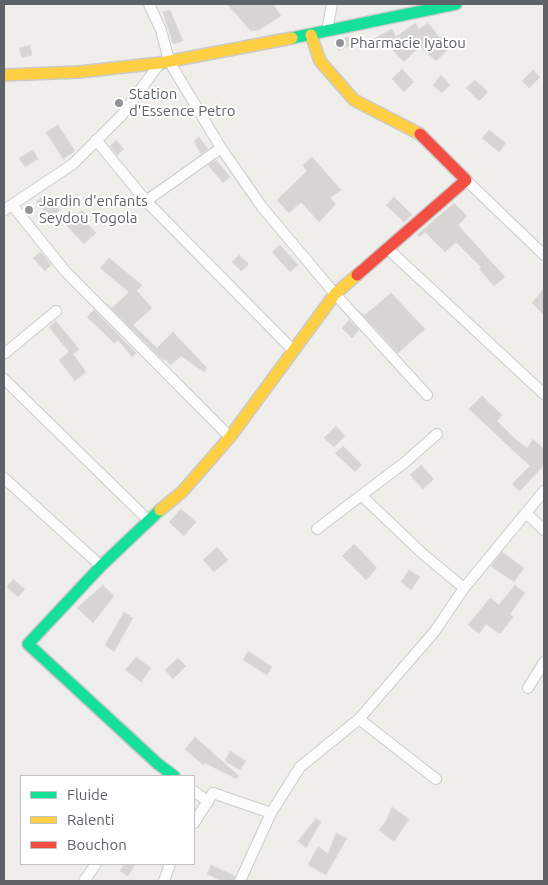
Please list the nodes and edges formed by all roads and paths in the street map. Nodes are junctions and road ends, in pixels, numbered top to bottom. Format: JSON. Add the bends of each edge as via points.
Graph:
{"nodes":[{"id":1,"x":149,"y":4,"type":"edge"},
{"id":2,"x":332,"y":4,"type":"edge"},
{"id":3,"x":456,"y":4,"type":"edge"},
{"id":4,"x":328,"y":31,"type":"junction"},
{"id":5,"x":311,"y":34,"type":"junction"},
{"id":6,"x":164,"y":62,"type":"junction"},
{"id":7,"x":4,"y":75,"type":"edge"},
{"id":8,"x":96,"y":140,"type":"junction"},
{"id":9,"x":222,"y":148,"type":"junction"},
{"id":10,"x":466,"y":180,"type":"junction"},
{"id":11,"x":146,"y":201,"type":"junction"},
{"id":12,"x":8,"y":208,"type":"edge"},
{"id":13,"x":388,"y":249,"type":"junction"},
{"id":14,"x":544,"y":255,"type":"edge"},
{"id":15,"x":335,"y":294,"type":"junction"},
{"id":16,"x":56,"y":311,"type":"dead end"},
{"id":17,"x":293,"y":350,"type":"junction"},
{"id":18,"x":4,"y":354,"type":"edge"},
{"id":19,"x":4,"y":379,"type":"edge"},
{"id":20,"x":544,"y":394,"type":"edge"},
{"id":21,"x":427,"y":395,"type":"dead end"},
{"id":22,"x":437,"y":434,"type":"dead end"},
{"id":23,"x":230,"y":437,"type":"junction"},
{"id":24,"x":4,"y":478,"type":"edge"},
{"id":25,"x":544,"y":491,"type":"edge"},
{"id":26,"x":362,"y":496,"type":"junction"},
{"id":27,"x":526,"y":513,"type":"junction"},
{"id":28,"x":148,"y":520,"type":"junction"},
{"id":29,"x":318,"y":529,"type":"dead end"},
{"id":30,"x":544,"y":530,"type":"edge"},
{"id":31,"x":101,"y":566,"type":"junction"},
{"id":32,"x":464,"y":588,"type":"junction"},
{"id":33,"x":544,"y":662,"type":"edge"},
{"id":34,"x":528,"y":688,"type":"dead end"},
{"id":35,"x":359,"y":719,"type":"junction"},
{"id":36,"x":173,"y":775,"type":"edge"},
{"id":37,"x":436,"y":779,"type":"dead end"},
{"id":38,"x":195,"y":792,"type":"edge"},
{"id":39,"x":208,"y":802,"type":"junction"},
{"id":40,"x":271,"y":813,"type":"junction"},
{"id":41,"x":195,"y":822,"type":"edge"},
{"id":42,"x":95,"y":865,"type":"edge"},
{"id":43,"x":170,"y":865,"type":"edge"},
{"id":44,"x":84,"y":881,"type":"edge"},
{"id":45,"x":164,"y":881,"type":"edge"},
{"id":46,"x":240,"y":881,"type":"edge"}],
"edges":[{"from":1,"to":6,"type":"street","via":[[161,30]]},
{"from":2,"to":4,"type":"street"},
{"from":3,"to":4,"type":"street"},
{"from":4,"to":5,"type":"street"},
{"from":5,"to":6,"type":"street"},
{"from":5,"to":10,"type":"street","via":[[320,60],[354,100],[417,131]]},
{"from":6,"to":7,"type":"street","via":[[79,72]]},
{"from":6,"to":8,"type":"street","via":[[121,116]]},
{"from":6,"to":9,"type":"street"},
{"from":8,"to":11,"type":"street"},
{"from":8,"to":12,"type":"street","via":[[72,164]]},
{"from":9,"to":11,"type":"street"},
{"from":9,"to":15,"type":"street","via":[[262,207]]},
{"from":10,"to":13,"type":"street"},
{"from":10,"to":14,"type":"street"},
{"from":11,"to":17,"type":"street"},
{"from":12,"to":23,"type":"street","via":[[65,271]]},
{"from":13,"to":15,"type":"street"},
{"from":13,"to":20,"type":"street"},
{"from":15,"to":17,"type":"street"},
{"from":15,"to":21,"type":"street"},
{"from":16,"to":18,"type":"street"},
{"from":17,"to":23,"type":"street"},
{"from":19,"to":28,"type":"street"},
{"from":22,"to":26,"type":"street"},
{"from":23,"to":28,"type":"street","via":[[182,492]]},
{"from":24,"to":31,"type":"street"},
{"from":25,"to":27,"type":"street"},
{"from":26,"to":29,"type":"street"},
{"from":26,"to":32,"type":"street"},
{"from":27,"to":30,"type":"street"},
{"from":27,"to":32,"type":"street"},
{"from":28,"to":31,"type":"street"},
{"from":31,"to":36,"type":"street","via":[[28,644]]},
{"from":32,"to":35,"type":"street","via":[[434,631]]},
{"from":33,"to":34,"type":"street"},
{"from":35,"to":37,"type":"street"},
{"from":35,"to":40,"type":"street","via":[[300,767]]},
{"from":38,"to":39,"type":"street"},
{"from":39,"to":40,"type":"street","via":[[213,792]]},
{"from":39,"to":41,"type":"street"},
{"from":40,"to":46,"type":"street"},
{"from":42,"to":44,"type":"street"},
{"from":43,"to":45,"type":"street"}]}
